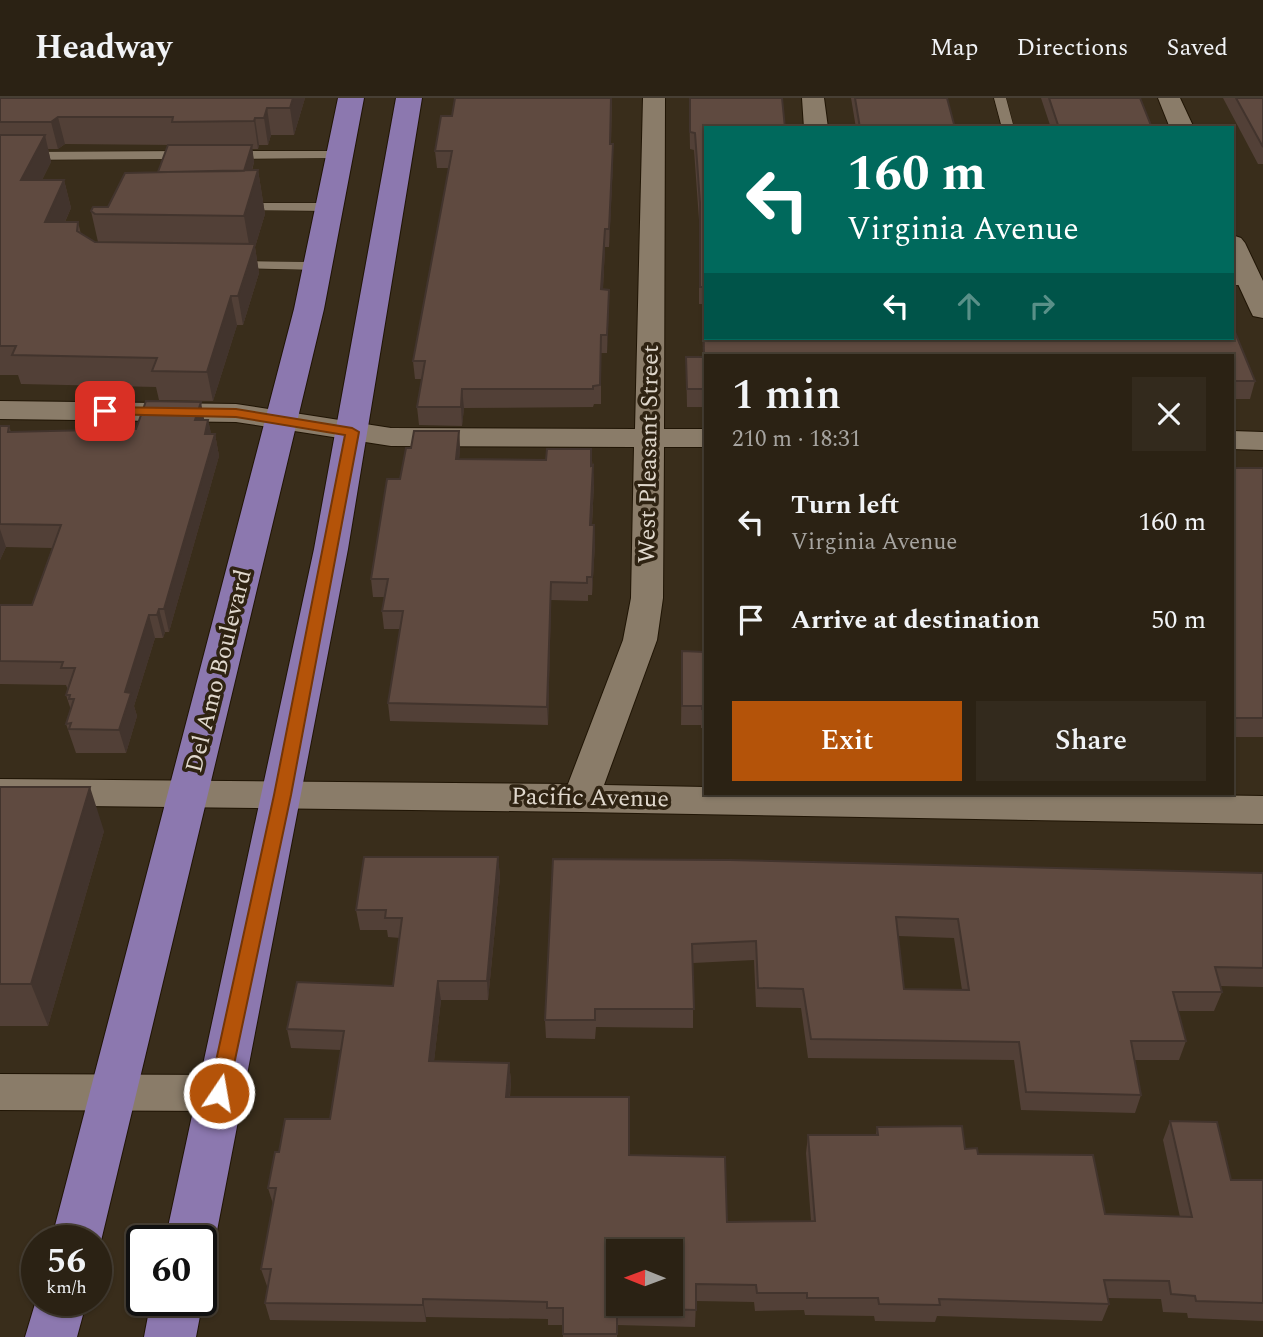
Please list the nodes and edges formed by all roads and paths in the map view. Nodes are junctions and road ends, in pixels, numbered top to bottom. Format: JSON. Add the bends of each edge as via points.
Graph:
{"nodes":[{"id":1,"x":351,"y":98,"type":"edge"},
{"id":2,"x":409,"y":98,"type":"edge"},
{"id":3,"x":654,"y":98,"type":"edge"},
{"id":4,"x":813,"y":98,"type":"edge"},
{"id":5,"x":1000,"y":98,"type":"edge"},
{"id":6,"x":1170,"y":98,"type":"edge"},
{"id":7,"x":816,"y":126,"type":"edge"},
{"id":8,"x":1007,"y":126,"type":"edge"},
{"id":9,"x":1181,"y":126,"type":"edge"},
{"id":10,"x":203,"y":155,"type":"edge"},
{"id":11,"x":217,"y":155,"type":"edge"},
{"id":12,"x":339,"y":155,"type":"junction"},
{"id":13,"x":0,"y":156,"type":"edge"},
{"id":14,"x":232,"y":207,"type":"edge"},
{"id":15,"x":328,"y":207,"type":"junction"},
{"id":16,"x":1234,"y":251,"type":"edge"},
{"id":17,"x":227,"y":265,"type":"edge"},
{"id":18,"x":317,"y":266,"type":"junction"},
{"id":19,"x":1241,"y":281,"type":"edge"},
{"id":20,"x":1263,"y":310,"type":"edge"},
{"id":21,"x":0,"y":410,"type":"edge"},
{"id":22,"x":282,"y":419,"type":"junction"},
{"id":23,"x":352,"y":432,"type":"junction"},
{"id":24,"x":649,"y":438,"type":"junction"},
{"id":25,"x":704,"y":438,"type":"edge"},
{"id":26,"x":1234,"y":440,"type":"edge"},
{"id":27,"x":1263,"y":441,"type":"edge"},
{"id":28,"x":0,"y":792,"type":"edge"},
{"id":29,"x":188,"y":793,"type":"junction"},
{"id":30,"x":282,"y":795,"type":"junction"},
{"id":31,"x":580,"y":798,"type":"junction"},
{"id":32,"x":1263,"y":810,"type":"edge"},
{"id":33,"x":0,"y":1092,"type":"edge"},
{"id":34,"x":219,"y":1093,"type":"junction"},
{"id":35,"x":113,"y":1094,"type":"junction"},
{"id":36,"x":80,"y":1225,"type":"edge"},
{"id":37,"x":193,"y":1225,"type":"edge"},
{"id":38,"x":57,"y":1316,"type":"edge"},
{"id":39,"x":174,"y":1316,"type":"edge"},
{"id":40,"x":51,"y":1337,"type":"edge"},
{"id":41,"x":170,"y":1337,"type":"edge"}],
"edges":[{"from":1,"to":12,"type":"main road","name":"Del Amo Boulevard"},
{"from":2,"to":23,"type":"main road"},
{"from":3,"to":24,"type":"street","name":"West Pleasant Street"},
{"from":4,"to":7,"type":"street"},
{"from":5,"to":8,"type":"lane"},
{"from":6,"to":9,"type":"street"},
{"from":10,"to":13,"type":"lane"},
{"from":11,"to":12,"type":"lane"},
{"from":12,"to":15,"type":"main road","name":"Del Amo Boulevard"},
{"from":14,"to":15,"type":"lane"},
{"from":15,"to":18,"type":"main road","name":"Del Amo Boulevard"},
{"from":16,"to":19,"type":"street"},
{"from":17,"to":18,"type":"lane"},
{"from":18,"to":22,"type":"main road","name":"Del Amo Boulevard"},
{"from":19,"to":20,"type":"street"},
{"from":21,"to":22,"type":"street","via":[[236,413]]},
{"from":22,"to":23,"type":"street"},
{"from":22,"to":29,"type":"main road","name":"Del Amo Boulevard"},
{"from":23,"to":24,"type":"street","via":[[391,437]]},
{"from":23,"to":30,"type":"main road"},
{"from":24,"to":25,"type":"street"},
{"from":24,"to":31,"type":"street","name":"West Pleasant Street","via":[[648,597],[640,640]]},
{"from":26,"to":27,"type":"street"},
{"from":28,"to":29,"type":"street","name":"Pacific Avenue"},
{"from":29,"to":30,"type":"street","name":"Pacific Avenue"},
{"from":29,"to":35,"type":"main road","name":"Del Amo Boulevard"},
{"from":30,"to":31,"type":"street","name":"Pacific Avenue"},
{"from":30,"to":34,"type":"main road"},
{"from":31,"to":32,"type":"street","name":"Pacific Avenue"},
{"from":33,"to":35,"type":"street"},
{"from":34,"to":35,"type":"street"},
{"from":34,"to":37,"type":"main road"},
{"from":35,"to":36,"type":"main road","name":"Del Amo Boulevard"},
{"from":38,"to":40,"type":"main road"},
{"from":39,"to":41,"type":"main road"}]}
